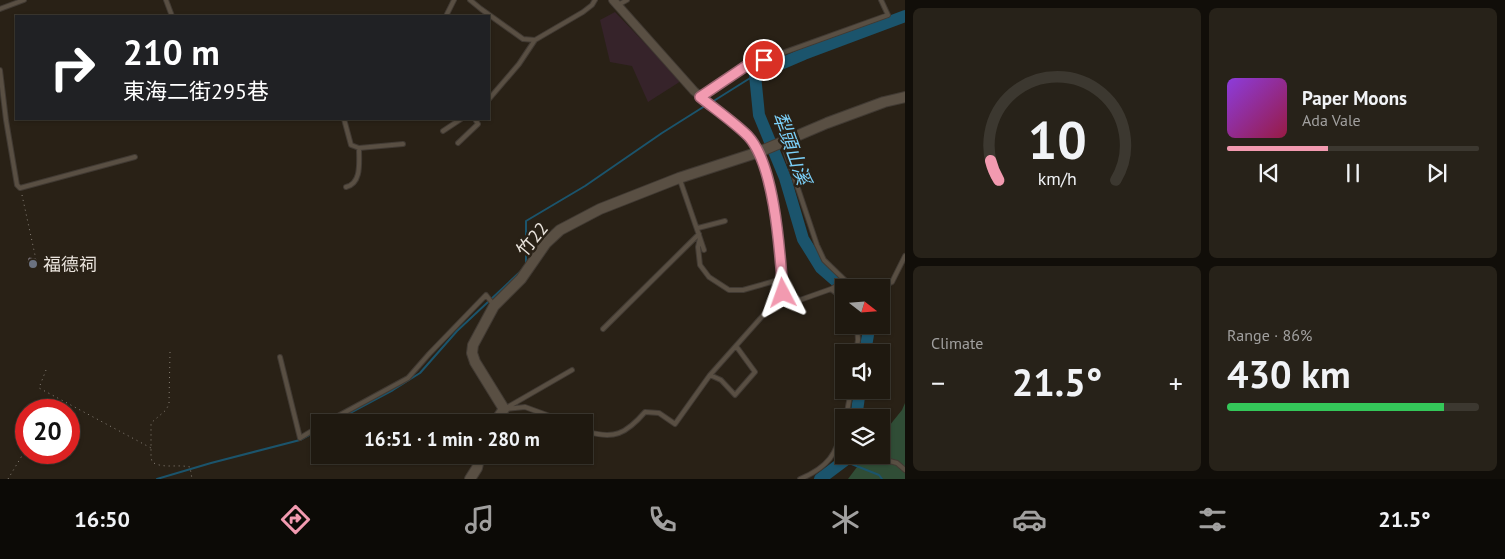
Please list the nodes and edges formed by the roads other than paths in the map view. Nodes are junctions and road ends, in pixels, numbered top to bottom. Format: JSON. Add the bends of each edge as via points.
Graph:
{"nodes":[{"id":1,"x":24,"y":0,"type":"edge"},
{"id":2,"x":166,"y":0,"type":"edge"},
{"id":3,"x":454,"y":0,"type":"edge"},
{"id":4,"x":470,"y":0,"type":"edge"},
{"id":5,"x":595,"y":0,"type":"edge"},
{"id":6,"x":627,"y":0,"type":"edge"},
{"id":7,"x":881,"y":0,"type":"edge"},
{"id":8,"x":616,"y":3,"type":"edge"},
{"id":9,"x":0,"y":9,"type":"edge"},
{"id":10,"x":172,"y":15,"type":"edge"},
{"id":11,"x":446,"y":15,"type":"edge"},
{"id":12,"x":490,"y":15,"type":"edge"},
{"id":13,"x":490,"y":15,"type":"edge"},
{"id":14,"x":535,"y":40,"type":"junction"},
{"id":15,"x":0,"y":70,"type":"edge"},
{"id":16,"x":700,"y":97,"type":"junction"},
{"id":17,"x":905,"y":97,"type":"edge"},
{"id":18,"x":490,"y":98,"type":"edge"},
{"id":19,"x":344,"y":120,"type":"edge"},
{"id":20,"x":460,"y":120,"type":"edge"},
{"id":21,"x":476,"y":120,"type":"edge"},
{"id":22,"x":443,"y":131,"type":"dead end"},
{"id":23,"x":782,"y":142,"type":"junction"},
{"id":24,"x":458,"y":143,"type":"dead end"},
{"id":25,"x":403,"y":144,"type":"dead end"},
{"id":26,"x":359,"y":148,"type":"junction"},
{"id":27,"x":759,"y":152,"type":"junction"},
{"id":28,"x":136,"y":157,"type":"dead end"},
{"id":29,"x":678,"y":178,"type":"junction"},
{"id":30,"x":346,"y":187,"type":"dead end"},
{"id":31,"x":725,"y":221,"type":"dead end"},
{"id":32,"x":698,"y":228,"type":"junction"},
{"id":33,"x":700,"y":236,"type":"junction"},
{"id":34,"x":704,"y":250,"type":"dead end"},
{"id":35,"x":905,"y":256,"type":"edge"},
{"id":36,"x":782,"y":279,"type":"junction"},
{"id":37,"x":843,"y":279,"type":"edge"},
{"id":38,"x":890,"y":283,"type":"edge"},
{"id":39,"x":835,"y":287,"type":"edge"},
{"id":40,"x":831,"y":289,"type":"junction"},
{"id":41,"x":835,"y":292,"type":"edge"},
{"id":42,"x":783,"y":293,"type":"junction"},
{"id":43,"x":494,"y":306,"type":"junction"},
{"id":44,"x":603,"y":329,"type":"dead end"},
{"id":45,"x":736,"y":346,"type":"junction"},
{"id":46,"x":280,"y":357,"type":"dead end"},
{"id":47,"x":572,"y":370,"type":"dead end"},
{"id":48,"x":710,"y":375,"type":"junction"},
{"id":49,"x":504,"y":409,"type":"junction"},
{"id":50,"x":342,"y":414,"type":"edge"},
{"id":51,"x":501,"y":414,"type":"edge"},
{"id":52,"x":544,"y":414,"type":"edge"},
{"id":53,"x":311,"y":431,"type":"edge"},
{"id":54,"x":593,"y":433,"type":"edge"},
{"id":55,"x":835,"y":453,"type":"edge"},
{"id":56,"x":890,"y":461,"type":"edge"},
{"id":57,"x":478,"y":464,"type":"edge"},
{"id":58,"x":905,"y":470,"type":"edge"},
{"id":59,"x":470,"y":479,"type":"edge"},
{"id":60,"x":800,"y":479,"type":"edge"}],
"edges":[{"from":1,"to":9,"type":"lane"},
{"from":2,"to":10,"type":"lane"},
{"from":3,"to":11,"type":"lane"},
{"from":4,"to":13,"type":"lane"},
{"from":5,"to":14,"type":"lane","via":[[582,12]]},
{"from":6,"to":8,"type":"lane"},
{"from":7,"to":16,"type":"lane","via":[[888,15],[746,66]]},
{"from":8,"to":16,"type":"street"},
{"from":12,"to":14,"type":"lane","via":[[523,38]]},
{"from":14,"to":18,"type":"lane"},
{"from":15,"to":28,"type":"lane","via":[[20,188]]},
{"from":16,"to":27,"type":"street","via":[[748,136]]},
{"from":17,"to":23,"type":"street","number":"竹22","via":[[884,102]]},
{"from":19,"to":26,"type":"lane","via":[[352,145]]},
{"from":20,"to":22,"type":"lane"},
{"from":21,"to":24,"type":"lane","via":[[478,124]]},
{"from":23,"to":27,"type":"street","number":"竹22"},
{"from":23,"to":37,"type":"lane","via":[[817,245],[824,260]]},
{"from":25,"to":26,"type":"lane"},
{"from":26,"to":30,"type":"lane","via":[[356,181]]},
{"from":27,"to":29,"type":"street","name":"竹22","number":"竹22"},
{"from":27,"to":36,"type":"lane","via":[[767,171]]},
{"from":29,"to":32,"type":"lane"},
{"from":29,"to":43,"type":"street","name":"竹22","number":"竹22","via":[[600,209],[560,230],[546,243],[521,279]]},
{"from":31,"to":32,"type":"lane"},
{"from":32,"to":33,"type":"lane"},
{"from":33,"to":34,"type":"lane"},
{"from":33,"to":36,"type":"lane","via":[[700,265],[708,277],[729,290],[743,290]]},
{"from":33,"to":44,"type":"lane"},
{"from":35,"to":38,"type":"lane"},
{"from":36,"to":42,"type":"lane"},
{"from":39,"to":40,"type":"lane"},
{"from":40,"to":41,"type":"lane"},
{"from":40,"to":42,"type":"lane","via":[[800,300]]},
{"from":42,"to":45,"type":"lane"},
{"from":43,"to":49,"type":"street","name":"竹22","number":"竹22","via":[[473,344],[472,353]]},
{"from":43,"to":50,"type":"lane","via":[[486,295],[408,378]]},
{"from":45,"to":48,"type":"lane"},
{"from":45,"to":48,"type":"lane","via":[[754,372],[735,395],[721,380]]},
{"from":46,"to":53,"type":"lane","via":[[300,438]]},
{"from":47,"to":49,"type":"lane"},
{"from":48,"to":54,"type":"lane","via":[[675,424],[659,413],[645,412],[631,427],[616,435]]},
{"from":49,"to":51,"type":"street"},
{"from":49,"to":52,"type":"lane","via":[[525,407]]},
{"from":55,"to":60,"type":"lane","via":[[827,464]]},
{"from":56,"to":58,"type":"lane"},
{"from":57,"to":59,"type":"street"}]}
